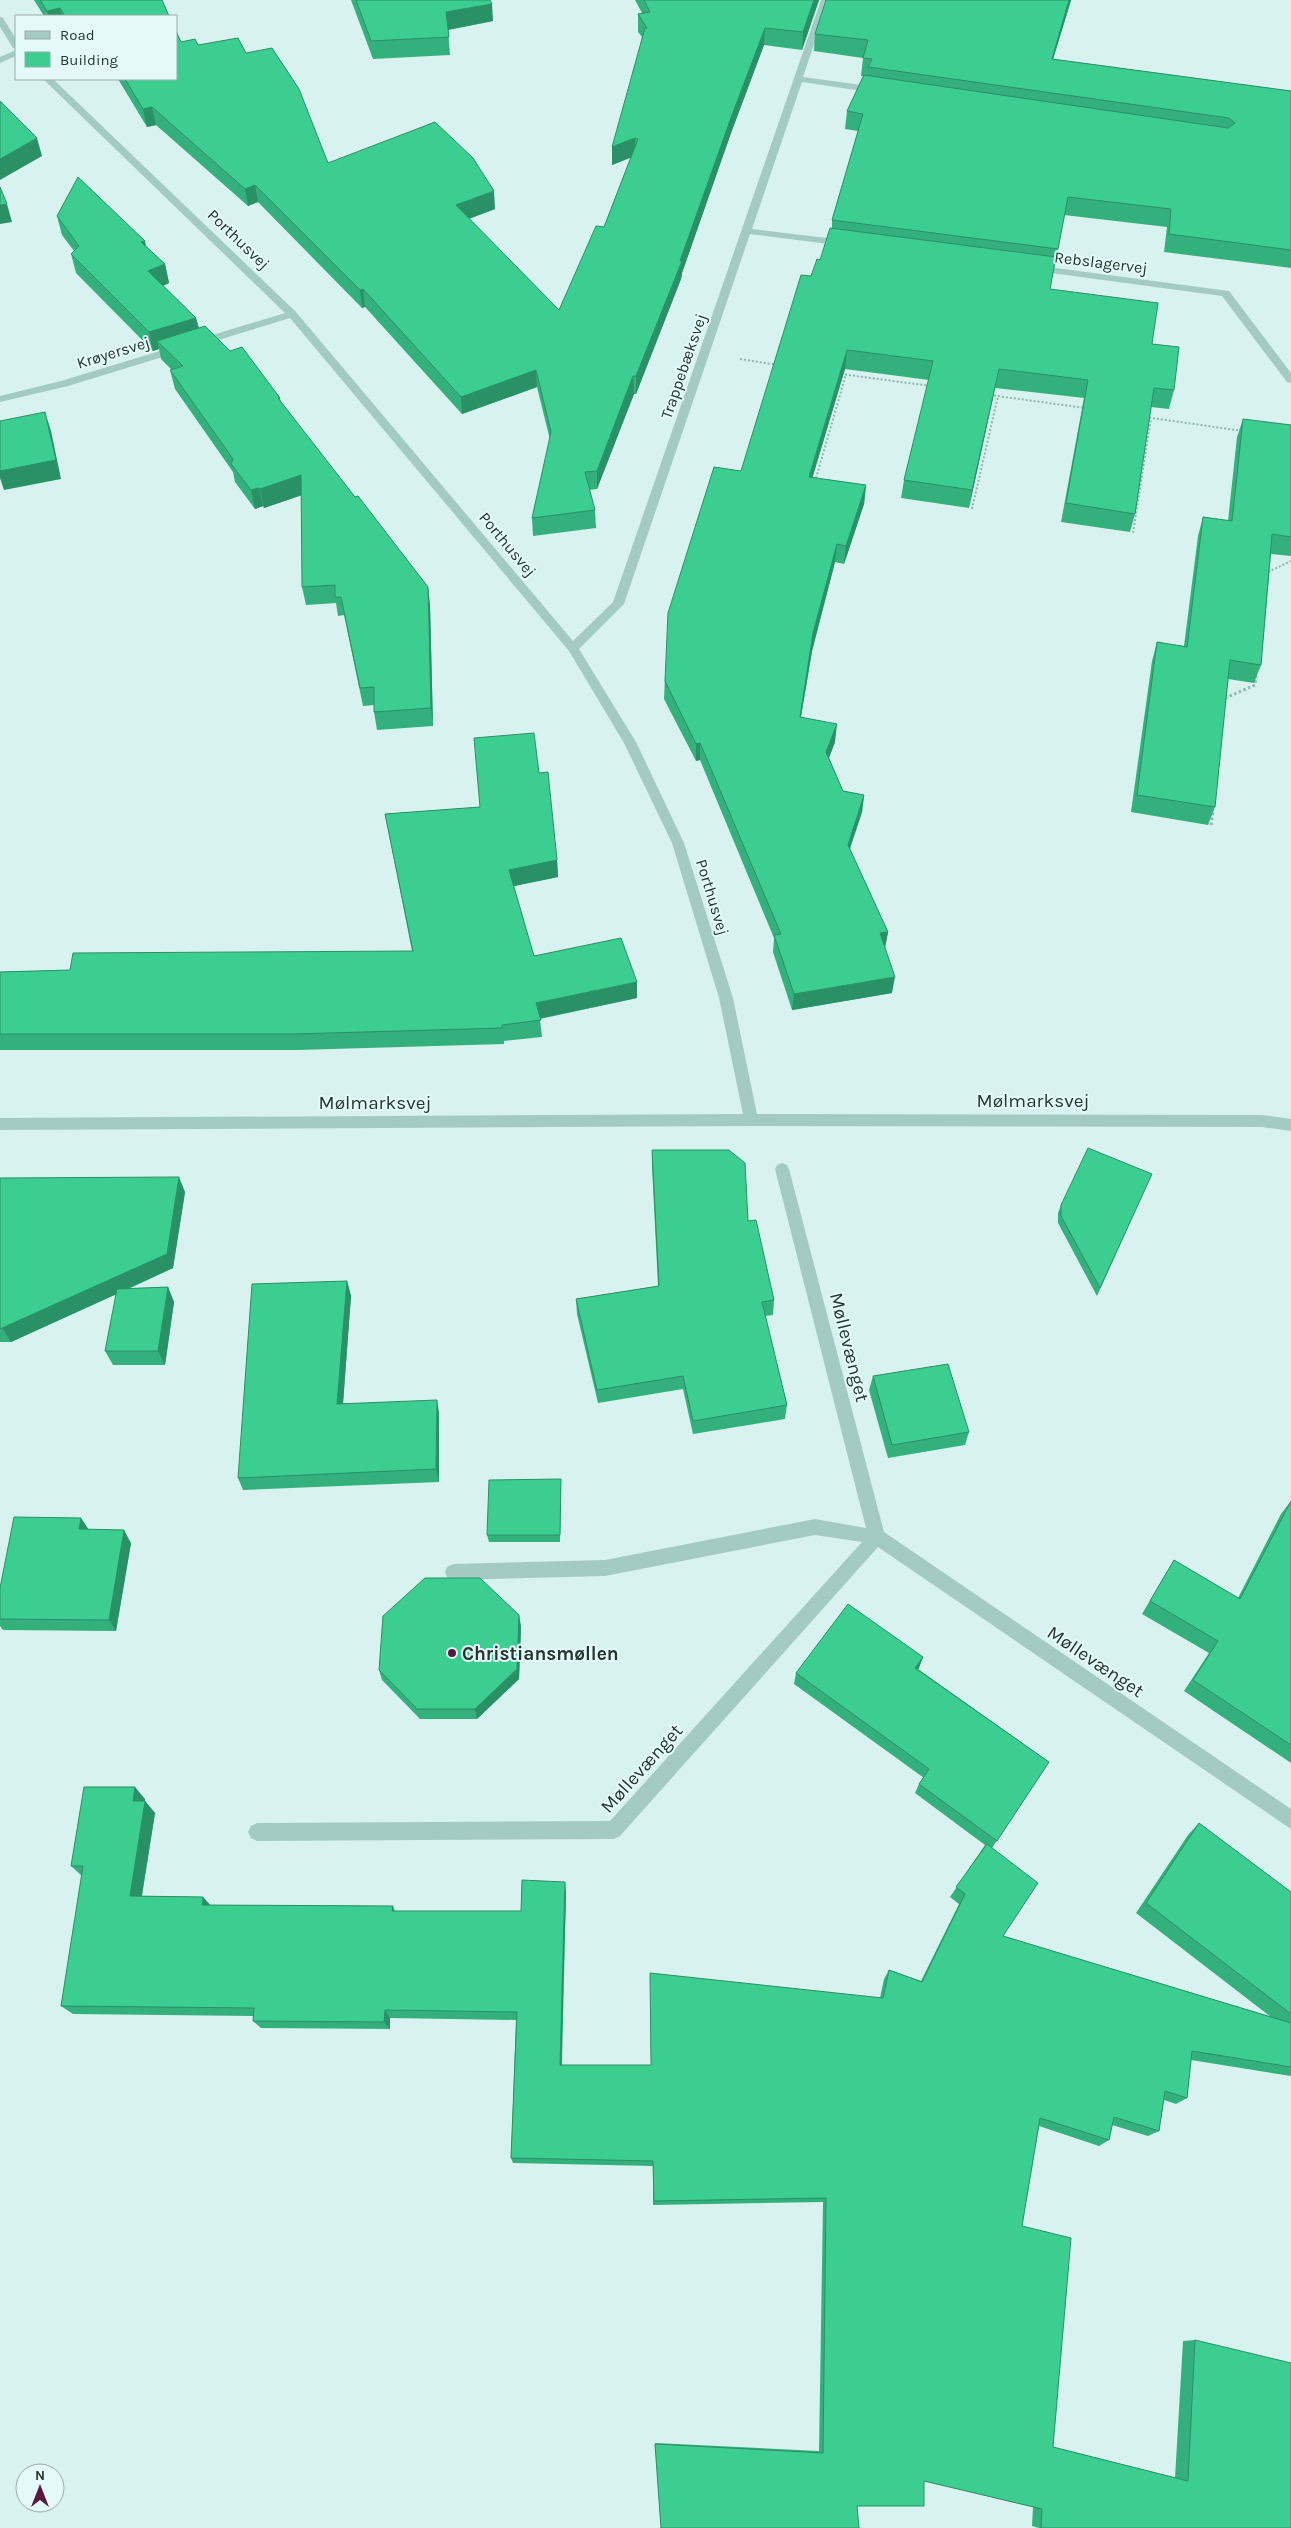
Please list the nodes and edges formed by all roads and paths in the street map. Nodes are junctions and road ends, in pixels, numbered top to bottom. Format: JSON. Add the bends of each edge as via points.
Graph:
{"nodes":[{"id":1,"x":825,"y":0,"type":"edge"},
{"id":2,"x":0,"y":20,"type":"edge"},
{"id":3,"x":15,"y":44,"type":"edge"},
{"id":4,"x":15,"y":53,"type":"edge"},
{"id":5,"x":0,"y":60,"type":"edge"},
{"id":6,"x":799,"y":79,"type":"junction"},
{"id":7,"x":49,"y":80,"type":"edge"},
{"id":8,"x":888,"y":92,"type":"edge"},
{"id":9,"x":746,"y":231,"type":"junction"},
{"id":10,"x":859,"y":245,"type":"edge"},
{"id":11,"x":1020,"y":266,"type":"edge"},
{"id":12,"x":292,"y":314,"type":"junction"},
{"id":13,"x":704,"y":354,"type":"junction"},
{"id":14,"x":780,"y":365,"type":"edge"},
{"id":15,"x":837,"y":373,"type":"edge"},
{"id":16,"x":846,"y":374,"type":"junction"},
{"id":17,"x":1291,"y":380,"type":"edge"},
{"id":18,"x":932,"y":386,"type":"edge"},
{"id":19,"x":988,"y":394,"type":"edge"},
{"id":20,"x":998,"y":396,"type":"junction"},
{"id":21,"x":0,"y":399,"type":"edge"},
{"id":22,"x":1094,"y":410,"type":"edge"},
{"id":23,"x":1142,"y":417,"type":"edge"},
{"id":24,"x":1151,"y":418,"type":"junction"},
{"id":25,"x":1244,"y":431,"type":"edge"},
{"id":26,"x":813,"y":486,"type":"edge"},
{"id":27,"x":972,"y":509,"type":"edge"},
{"id":28,"x":1133,"y":533,"type":"edge"},
{"id":29,"x":1291,"y":561,"type":"edge"},
{"id":30,"x":1267,"y":580,"type":"edge"},
{"id":31,"x":574,"y":648,"type":"junction"},
{"id":32,"x":1256,"y":676,"type":"edge"},
{"id":33,"x":1224,"y":707,"type":"edge"},
{"id":34,"x":1213,"y":805,"type":"edge"},
{"id":35,"x":1211,"y":825,"type":"edge"},
{"id":36,"x":750,"y":1120,"type":"junction"},
{"id":37,"x":0,"y":1124,"type":"edge"},
{"id":38,"x":1291,"y":1125,"type":"edge"},
{"id":39,"x":782,"y":1169,"type":"dead end"},
{"id":40,"x":877,"y":1537,"type":"junction"},
{"id":41,"x":453,"y":1572,"type":"dead end"},
{"id":42,"x":1291,"y":1820,"type":"edge"},
{"id":43,"x":257,"y":1832,"type":"dead end"}],
"edges":[{"from":1,"to":6,"type":"street","name":"Trappebæksvej"},
{"from":2,"to":3,"type":"street"},
{"from":4,"to":5,"type":"street"},
{"from":6,"to":8,"type":"street"},
{"from":6,"to":9,"type":"street","name":"Trappebæksvej"},
{"from":7,"to":12,"type":"street","name":"Porthusvej"},
{"from":9,"to":10,"type":"street"},
{"from":9,"to":13,"type":"street","name":"Trappebæksvej"},
{"from":11,"to":17,"type":"street","name":"Rebslagervej","via":[[1225,293]]},
{"from":12,"to":21,"type":"street","name":"Krøyersvej","via":[[64,384]]},
{"from":12,"to":31,"type":"street","name":"Porthusvej"},
{"from":13,"to":14,"type":"path"},
{"from":13,"to":31,"type":"street","name":"Trappebæksvej","via":[[618,604]]},
{"from":15,"to":16,"type":"path"},
{"from":16,"to":18,"type":"path"},
{"from":16,"to":26,"type":"path"},
{"from":19,"to":20,"type":"path"},
{"from":20,"to":22,"type":"path"},
{"from":20,"to":27,"type":"path"},
{"from":23,"to":24,"type":"path"},
{"from":24,"to":25,"type":"path"},
{"from":24,"to":28,"type":"path"},
{"from":29,"to":30,"type":"path","via":[[1268,571]]},
{"from":31,"to":36,"type":"street","name":"Porthusvej","via":[[630,742],[678,844],[726,998]]},
{"from":32,"to":33,"type":"path","via":[[1256,685],[1225,697]]},
{"from":34,"to":35,"type":"path"},
{"from":36,"to":37,"type":"street","name":"Mølmarksvej"},
{"from":36,"to":38,"type":"street","name":"Mølmarksvej","via":[[1262,1121]]},
{"from":39,"to":40,"type":"street","name":"Møllevænget"},
{"from":40,"to":41,"type":"street","via":[[815,1527],[605,1568]]},
{"from":40,"to":42,"type":"street","name":"Møllevænget"},
{"from":40,"to":43,"type":"street","name":"Møllevænget","via":[[614,1830]]}]}
